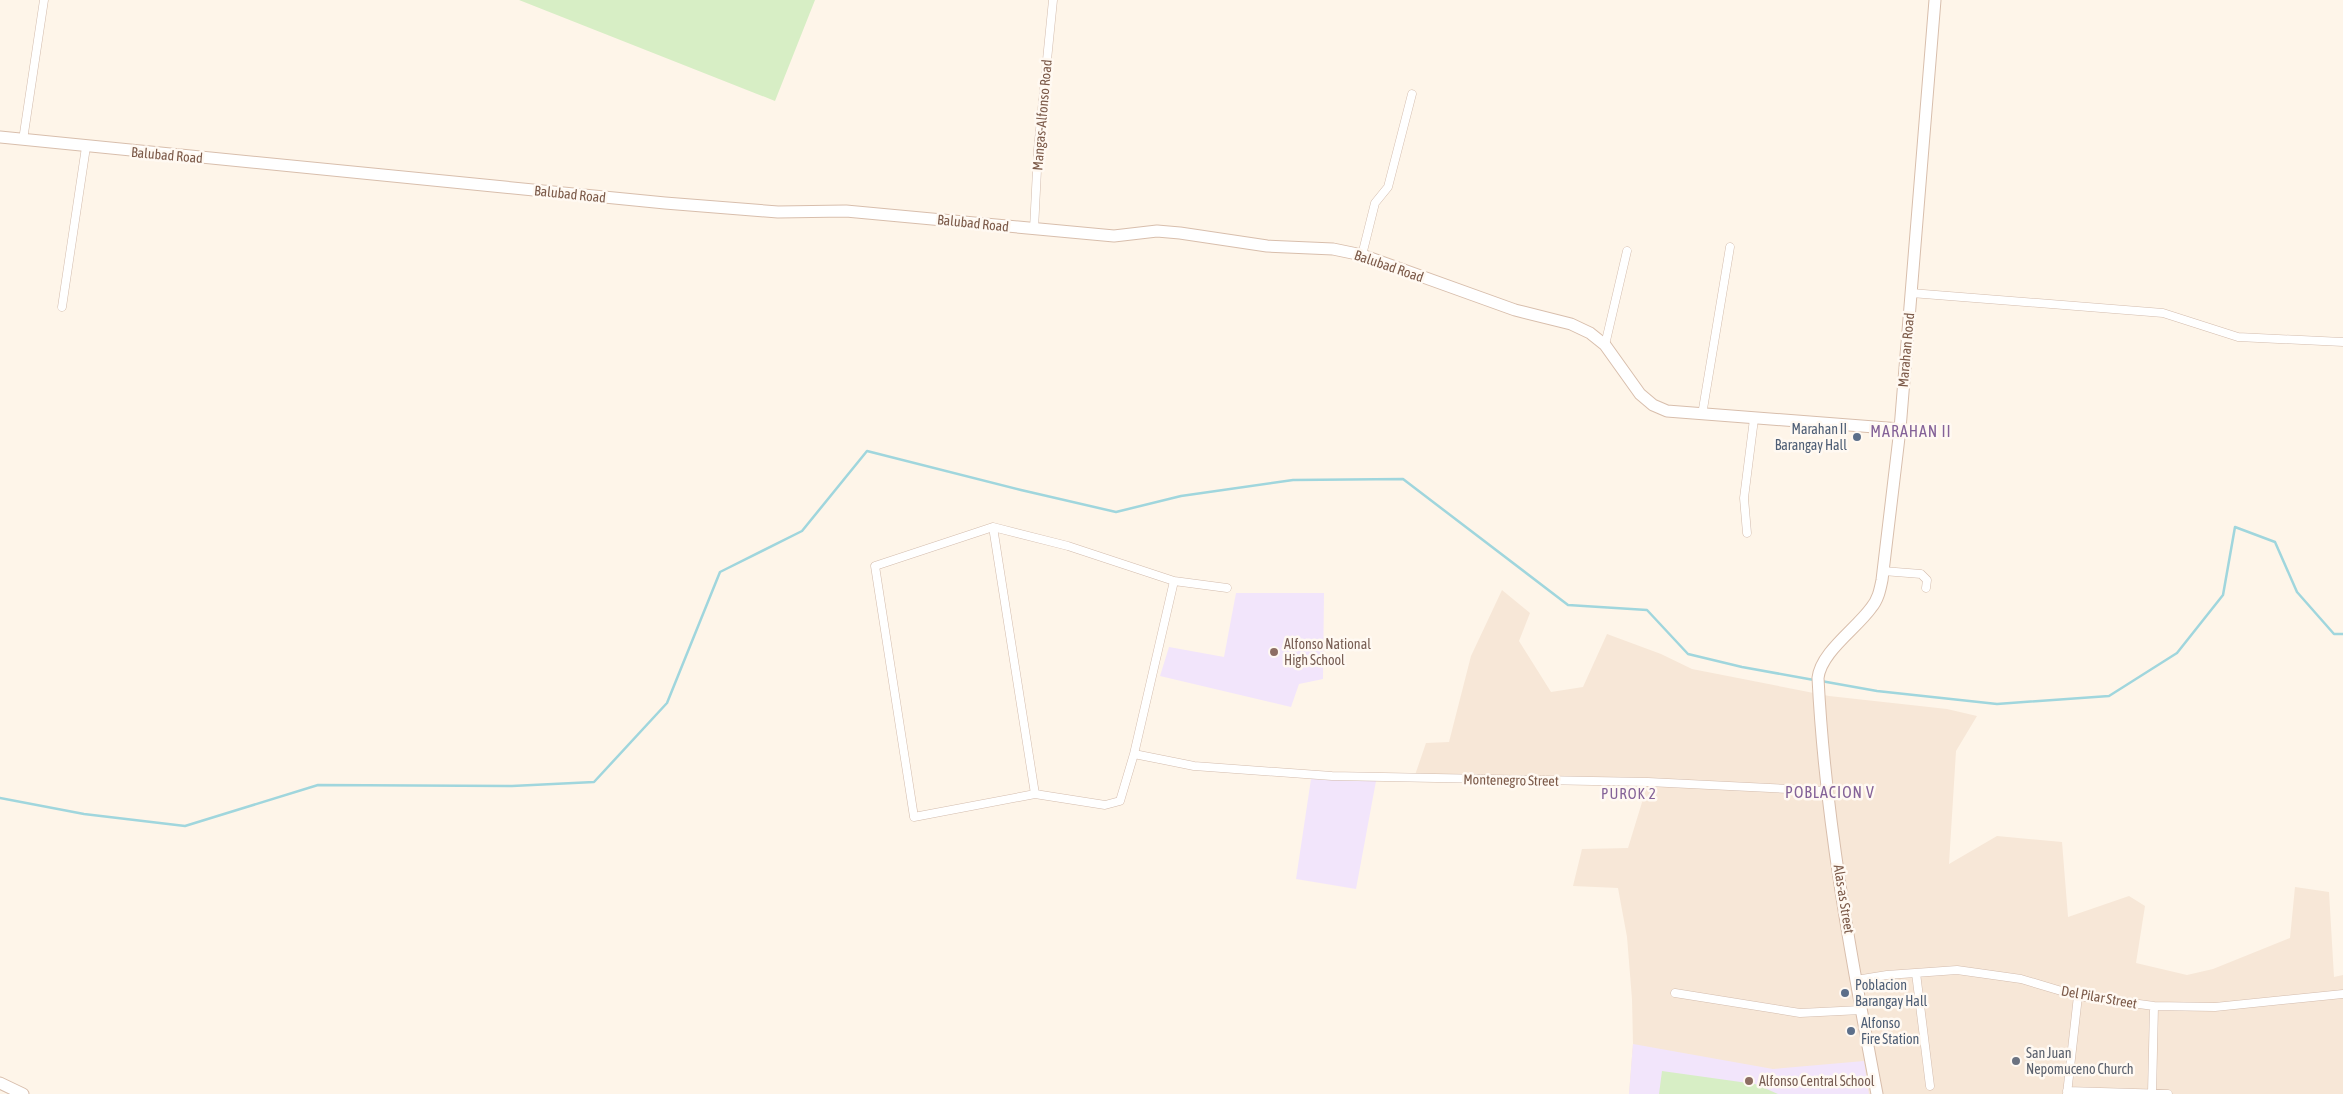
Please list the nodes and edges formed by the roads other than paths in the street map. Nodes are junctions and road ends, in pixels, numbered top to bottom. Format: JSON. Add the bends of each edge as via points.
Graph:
{"nodes":[{"id":1,"x":44,"y":0,"type":"edge"},
{"id":2,"x":1052,"y":0,"type":"edge"},
{"id":3,"x":1935,"y":0,"type":"edge"},
{"id":4,"x":1412,"y":94,"type":"dead end"},
{"id":5,"x":0,"y":137,"type":"edge"},
{"id":6,"x":23,"y":140,"type":"junction"},
{"id":7,"x":86,"y":147,"type":"junction"},
{"id":8,"x":1034,"y":229,"type":"junction"},
{"id":9,"x":1730,"y":247,"type":"dead end"},
{"id":10,"x":1627,"y":251,"type":"dead end"},
{"id":11,"x":1362,"y":255,"type":"junction"},
{"id":12,"x":1911,"y":292,"type":"junction"},
{"id":13,"x":62,"y":307,"type":"dead end"},
{"id":14,"x":2343,"y":342,"type":"edge"},
{"id":15,"x":1605,"y":345,"type":"junction"},
{"id":16,"x":1702,"y":415,"type":"junction"},
{"id":17,"x":1754,"y":419,"type":"junction"},
{"id":18,"x":1900,"y":429,"type":"junction"},
{"id":19,"x":993,"y":527,"type":"junction"},
{"id":20,"x":1747,"y":533,"type":"dead end"},
{"id":21,"x":1883,"y":571,"type":"junction"},
{"id":22,"x":1174,"y":581,"type":"junction"},
{"id":23,"x":1227,"y":588,"type":"dead end"},
{"id":24,"x":1926,"y":588,"type":"dead end"},
{"id":25,"x":1818,"y":678,"type":"joint"},
{"id":26,"x":1134,"y":754,"type":"junction"},
{"id":27,"x":1828,"y":790,"type":"junction"},
{"id":28,"x":1035,"y":794,"type":"junction"},
{"id":29,"x":1916,"y":973,"type":"junction"},
{"id":30,"x":1856,"y":980,"type":"junction"},
{"id":31,"x":1675,"y":992,"type":"dead end"},
{"id":32,"x":2343,"y":994,"type":"edge"},
{"id":33,"x":2078,"y":996,"type":"junction"},
{"id":34,"x":2154,"y":1006,"type":"junction"},
{"id":35,"x":1861,"y":1010,"type":"junction"},
{"id":36,"x":0,"y":1083,"type":"edge"},
{"id":37,"x":1930,"y":1086,"type":"dead end"},
{"id":38,"x":2067,"y":1092,"type":"edge"},
{"id":39,"x":24,"y":1094,"type":"edge"},
{"id":40,"x":1877,"y":1094,"type":"edge"},
{"id":41,"x":2152,"y":1094,"type":"edge"},
{"id":42,"x":2168,"y":1094,"type":"edge"}],
"edges":[{"from":1,"to":6,"type":"street"},
{"from":2,"to":8,"type":"street","name":"Mangas-Alfonso Road"},
{"from":3,"to":12,"type":"street","name":"Marahan Road"},
{"from":4,"to":11,"type":"street","via":[[1388,187],[1376,204]]},
{"from":5,"to":6,"type":"street","name":"Balubad Road"},
{"from":6,"to":7,"type":"street","name":"Balubad Road"},
{"from":7,"to":8,"type":"street","name":"Balubad Road","via":[[665,203],[778,212],[846,211]]},
{"from":7,"to":13,"type":"street"},
{"from":8,"to":11,"type":"street","name":"Balubad Road","via":[[1114,236],[1157,231],[1267,246],[1333,249]]},
{"from":9,"to":16,"type":"street"},
{"from":10,"to":15,"type":"street"},
{"from":11,"to":15,"type":"street","name":"Balubad Road","via":[[1515,310],[1571,324]]},
{"from":12,"to":14,"type":"street","via":[[2163,313],[2238,337]]},
{"from":12,"to":18,"type":"street","name":"Marahan Road"},
{"from":15,"to":16,"type":"street","name":"Balubad Road","via":[[1640,394],[1653,405],[1667,411]]},
{"from":16,"to":17,"type":"street","name":"Balubad Road"},
{"from":17,"to":18,"type":"street","name":"Balubad Road"},
{"from":17,"to":20,"type":"street","via":[[1744,498]]},
{"from":18,"to":21,"type":"street","name":"Marahan Road"},
{"from":19,"to":22,"type":"street","via":[[1068,546]]},
{"from":19,"to":28,"type":"street"},
{"from":19,"to":28,"type":"street","via":[[875,566],[914,817]]},
{"from":21,"to":24,"type":"street","via":[[1921,574],[1926,580]]},
{"from":21,"to":25,"type":"street","name":"Marahan Road","via":[[1872,608],[1823,662]]},
{"from":22,"to":23,"type":"street"},
{"from":22,"to":26,"type":"street"},
{"from":25,"to":27,"type":"street","name":"Alas-as Street"},
{"from":26,"to":27,"type":"street","name":"Montenegro Street","via":[[1194,766],[1332,776],[1648,782]]},
{"from":26,"to":28,"type":"street","via":[[1123,794],[1114,804]]},
{"from":27,"to":30,"type":"street","name":"Alas-as Street"},
{"from":29,"to":30,"type":"street","name":"Del Pilar Street"},
{"from":29,"to":33,"type":"street","name":"Del Pilar Street","via":[[1957,970],[1992,974]]},
{"from":29,"to":37,"type":"street"},
{"from":30,"to":35,"type":"street","name":"Alas-as Street"},
{"from":31,"to":35,"type":"street","via":[[1800,1013]]},
{"from":32,"to":34,"type":"street","name":"Del Pilar Street","via":[[2215,1007]]},
{"from":33,"to":34,"type":"street","name":"Del Pilar Street"},
{"from":33,"to":38,"type":"street"},
{"from":34,"to":41,"type":"street"},
{"from":35,"to":40,"type":"street","name":"Alas-as Street"},
{"from":36,"to":39,"type":"street"},
{"from":38,"to":41,"type":"street"},
{"from":41,"to":42,"type":"street"}]}
